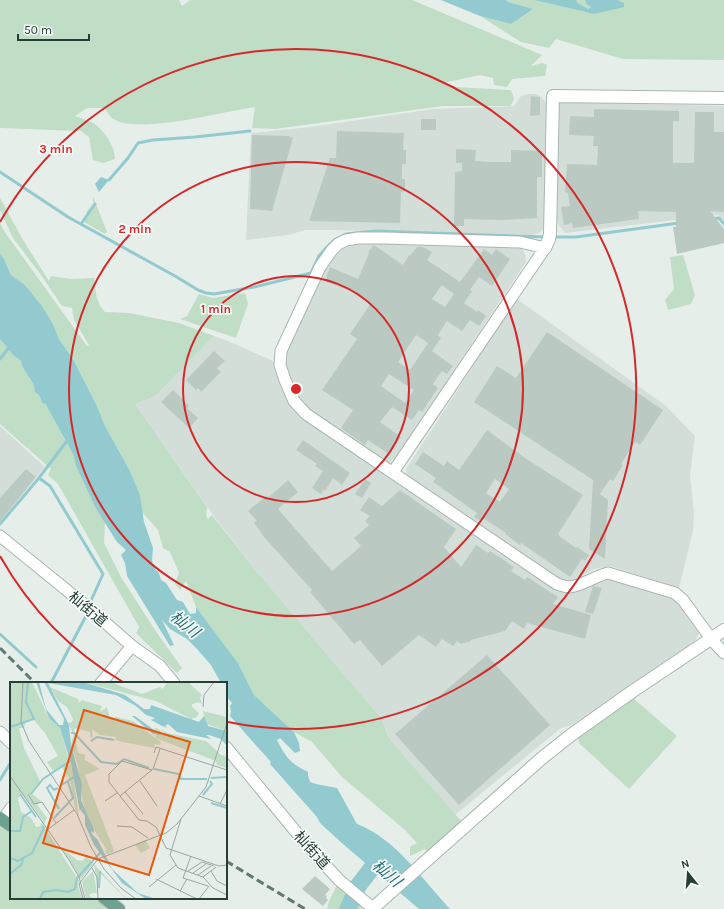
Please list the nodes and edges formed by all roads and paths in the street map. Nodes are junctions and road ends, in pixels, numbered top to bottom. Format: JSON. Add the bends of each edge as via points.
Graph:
{"nodes":[{"id":1,"x":724,"y":98,"type":"edge"},
{"id":2,"x":548,"y":240,"type":"junction"},
{"id":3,"x":393,"y":472,"type":"junction"},
{"id":4,"x":0,"y":536,"type":"edge"},
{"id":5,"x":724,"y":630,"type":"edge"},
{"id":6,"x":712,"y":640,"type":"junction"},
{"id":7,"x":132,"y":646,"type":"junction"},
{"id":8,"x":724,"y":653,"type":"edge"},
{"id":9,"x":102,"y":682,"type":"edge"},
{"id":10,"x":173,"y":682,"type":"edge"},
{"id":11,"x":0,"y":732,"type":"edge"},
{"id":12,"x":10,"y":742,"type":"edge"},
{"id":13,"x":227,"y":748,"type":"edge"},
{"id":14,"x":10,"y":810,"type":"edge"},
{"id":15,"x":5,"y":821,"type":"edge"},
{"id":16,"x":105,"y":899,"type":"edge"},
{"id":17,"x":375,"y":906,"type":"edge"},
{"id":18,"x":119,"y":909,"type":"edge"}],
"edges":[{"from":1,"to":2,"type":"street","via":[[553,96]]},
{"from":2,"to":3,"type":"street"},
{"from":2,"to":3,"type":"street","via":[[520,242],[358,238],[338,244],[320,267],[281,351],[280,365],[285,380],[294,401],[306,414]]},
{"from":3,"to":6,"type":"street","via":[[557,584],[569,587],[608,573],[675,593]]},
{"from":4,"to":7,"type":"street","name":"杣街道"},
{"from":5,"to":6,"type":"street"},
{"from":6,"to":8,"type":"street"},
{"from":6,"to":17,"type":"street","via":[[571,735]]},
{"from":7,"to":9,"type":"street"},
{"from":7,"to":10,"type":"street","name":"杣街道","via":[[160,666]]},
{"from":11,"to":12,"type":"street"},
{"from":13,"to":17,"type":"street","name":"杣街道","via":[[339,880]]},
{"from":14,"to":15,"type":"street"},
{"from":16,"to":18,"type":"main road"}]}
